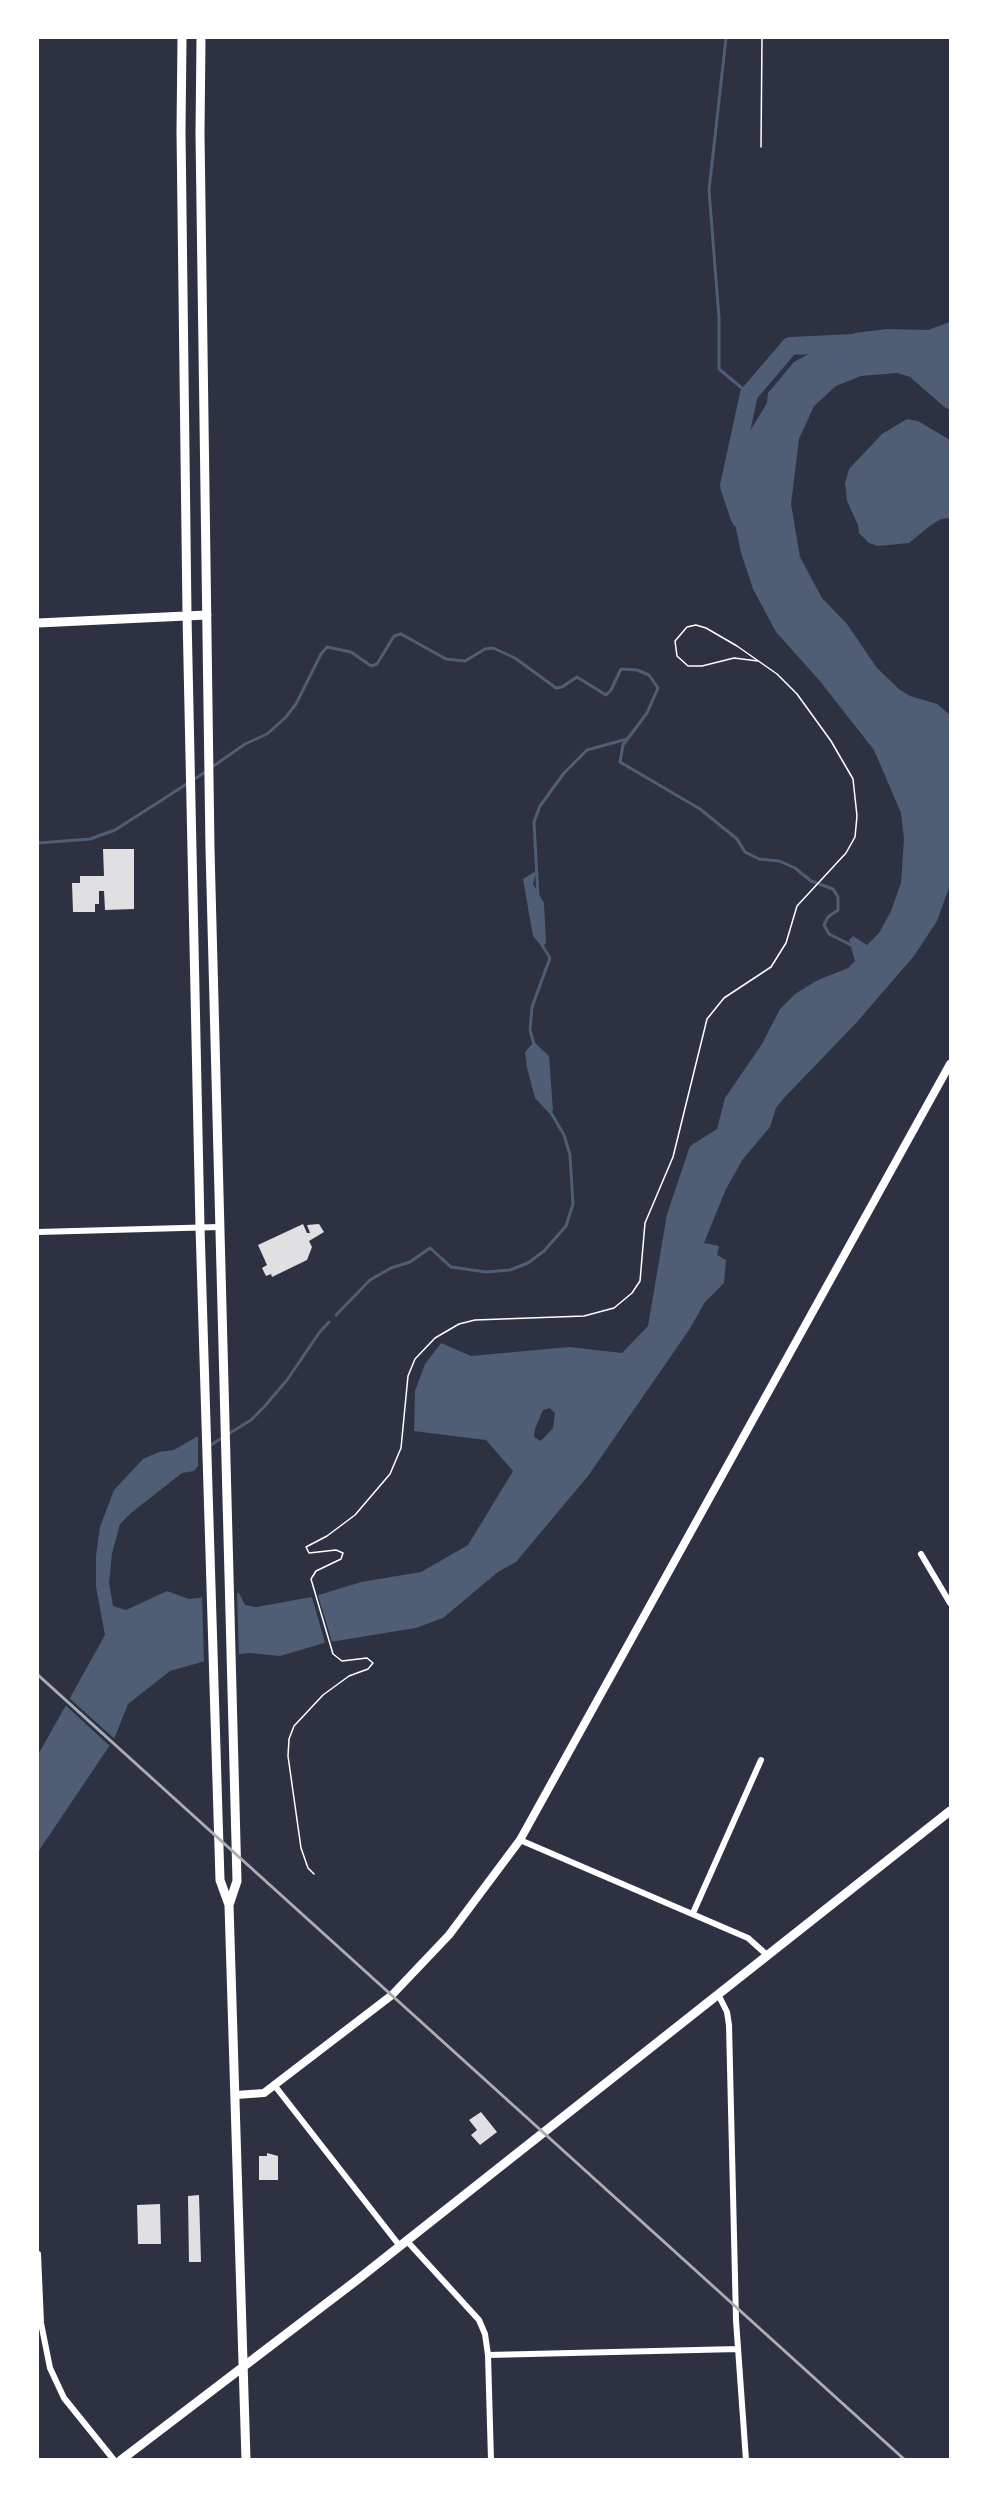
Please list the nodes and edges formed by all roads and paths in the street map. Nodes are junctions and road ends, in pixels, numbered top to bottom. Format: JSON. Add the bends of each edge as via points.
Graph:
{"nodes":[{"id":1,"x":182,"y":38,"type":"edge"},
{"id":2,"x":201,"y":38,"type":"edge"},
{"id":3,"x":762,"y":38,"type":"edge"},
{"id":4,"x":761,"y":147,"type":"dead end"},
{"id":5,"x":187,"y":615,"type":"junction"},
{"id":6,"x":207,"y":615,"type":"junction"},
{"id":7,"x":38,"y":623,"type":"edge"},
{"id":8,"x":758,"y":661,"type":"junction"},
{"id":9,"x":193,"y":918,"type":"junction"},
{"id":10,"x":212,"y":918,"type":"junction"},
{"id":11,"x":950,"y":1067,"type":"edge"},
{"id":12,"x":200,"y":1227,"type":"junction"},
{"id":13,"x":219,"y":1227,"type":"junction"},
{"id":14,"x":38,"y":1232,"type":"edge"},
{"id":15,"x":921,"y":1554,"type":"dead end"},
{"id":16,"x":951,"y":1603,"type":"edge"},
{"id":17,"x":761,"y":1760,"type":"dead end"},
{"id":18,"x":951,"y":1811,"type":"edge"},
{"id":19,"x":520,"y":1840,"type":"junction"},
{"id":20,"x":314,"y":1874,"type":"dead end"},
{"id":21,"x":229,"y":1905,"type":"junction"},
{"id":22,"x":693,"y":1913,"type":"junction"},
{"id":23,"x":767,"y":1955,"type":"junction"},
{"id":24,"x":717,"y":1994,"type":"junction"},
{"id":25,"x":275,"y":2086,"type":"junction"},
{"id":26,"x":236,"y":2095,"type":"junction"},
{"id":27,"x":402,"y":2242,"type":"junction"},
{"id":28,"x":38,"y":2254,"type":"edge"},
{"id":29,"x":738,"y":2349,"type":"junction"},
{"id":30,"x":488,"y":2355,"type":"junction"},
{"id":31,"x":243,"y":2368,"type":"junction"},
{"id":32,"x":114,"y":2460,"type":"edge"},
{"id":33,"x":121,"y":2460,"type":"edge"},
{"id":34,"x":246,"y":2460,"type":"edge"},
{"id":35,"x":491,"y":2460,"type":"edge"},
{"id":36,"x":746,"y":2460,"type":"edge"}],
"edges":[{"from":1,"to":5,"type":"main road"},
{"from":2,"to":6,"type":"main road"},
{"from":3,"to":4,"type":"path"},
{"from":5,"to":6,"type":"main road"},
{"from":5,"to":7,"type":"main road"},
{"from":5,"to":9,"type":"main road"},
{"from":6,"to":10,"type":"main road"},
{"from":8,"to":8,"type":"path","via":[[696,625],[687,627],[675,641],[676,656],[688,666],[734,658]]},
{"from":8,"to":20,"type":"path","via":[[797,694],[853,778],[855,837],[846,853],[797,906],[786,943],[771,967],[724,998],[707,1019],[673,1157],[645,1223],[640,1281],[632,1293],[614,1308],[584,1316],[492,1319],[459,1324],[435,1338],[415,1359],[408,1376],[403,1434],[396,1461],[382,1485],[355,1515],[306,1547],[309,1553],[343,1553],[341,1559],[312,1574],[312,1584],[332,1650],[342,1660],[366,1658],[373,1663],[323,1695],[294,1726],[289,1739],[301,1848]]},
{"from":9,"to":10,"type":"main road"},
{"from":9,"to":12,"type":"main road"},
{"from":10,"to":13,"type":"main road"},
{"from":11,"to":19,"type":"main road"},
{"from":12,"to":13,"type":"street"},
{"from":12,"to":14,"type":"street"},
{"from":12,"to":21,"type":"main road","via":[[220,1880]]},
{"from":13,"to":21,"type":"main road","via":[[237,1881]]},
{"from":15,"to":16,"type":"street"},
{"from":17,"to":22,"type":"street"},
{"from":18,"to":23,"type":"main road"},
{"from":19,"to":22,"type":"street"},
{"from":19,"to":25,"type":"main road","via":[[478,1899],[418,1970],[392,1995]]},
{"from":21,"to":26,"type":"main road"},
{"from":22,"to":23,"type":"street","via":[[748,1938]]},
{"from":23,"to":24,"type":"main road"},
{"from":24,"to":27,"type":"main road"},
{"from":24,"to":29,"type":"street","via":[[729,2025]]},
{"from":25,"to":26,"type":"main road","via":[[264,2093]]},
{"from":25,"to":27,"type":"street"},
{"from":26,"to":31,"type":"main road"},
{"from":27,"to":30,"type":"street","via":[[479,2320]]},
{"from":27,"to":31,"type":"main road"},
{"from":28,"to":32,"type":"street","via":[[42,2332],[50,2368],[64,2398]]},
{"from":29,"to":30,"type":"street"},
{"from":29,"to":36,"type":"street"},
{"from":30,"to":35,"type":"street"},
{"from":31,"to":33,"type":"main road"},
{"from":31,"to":34,"type":"main road"}]}
